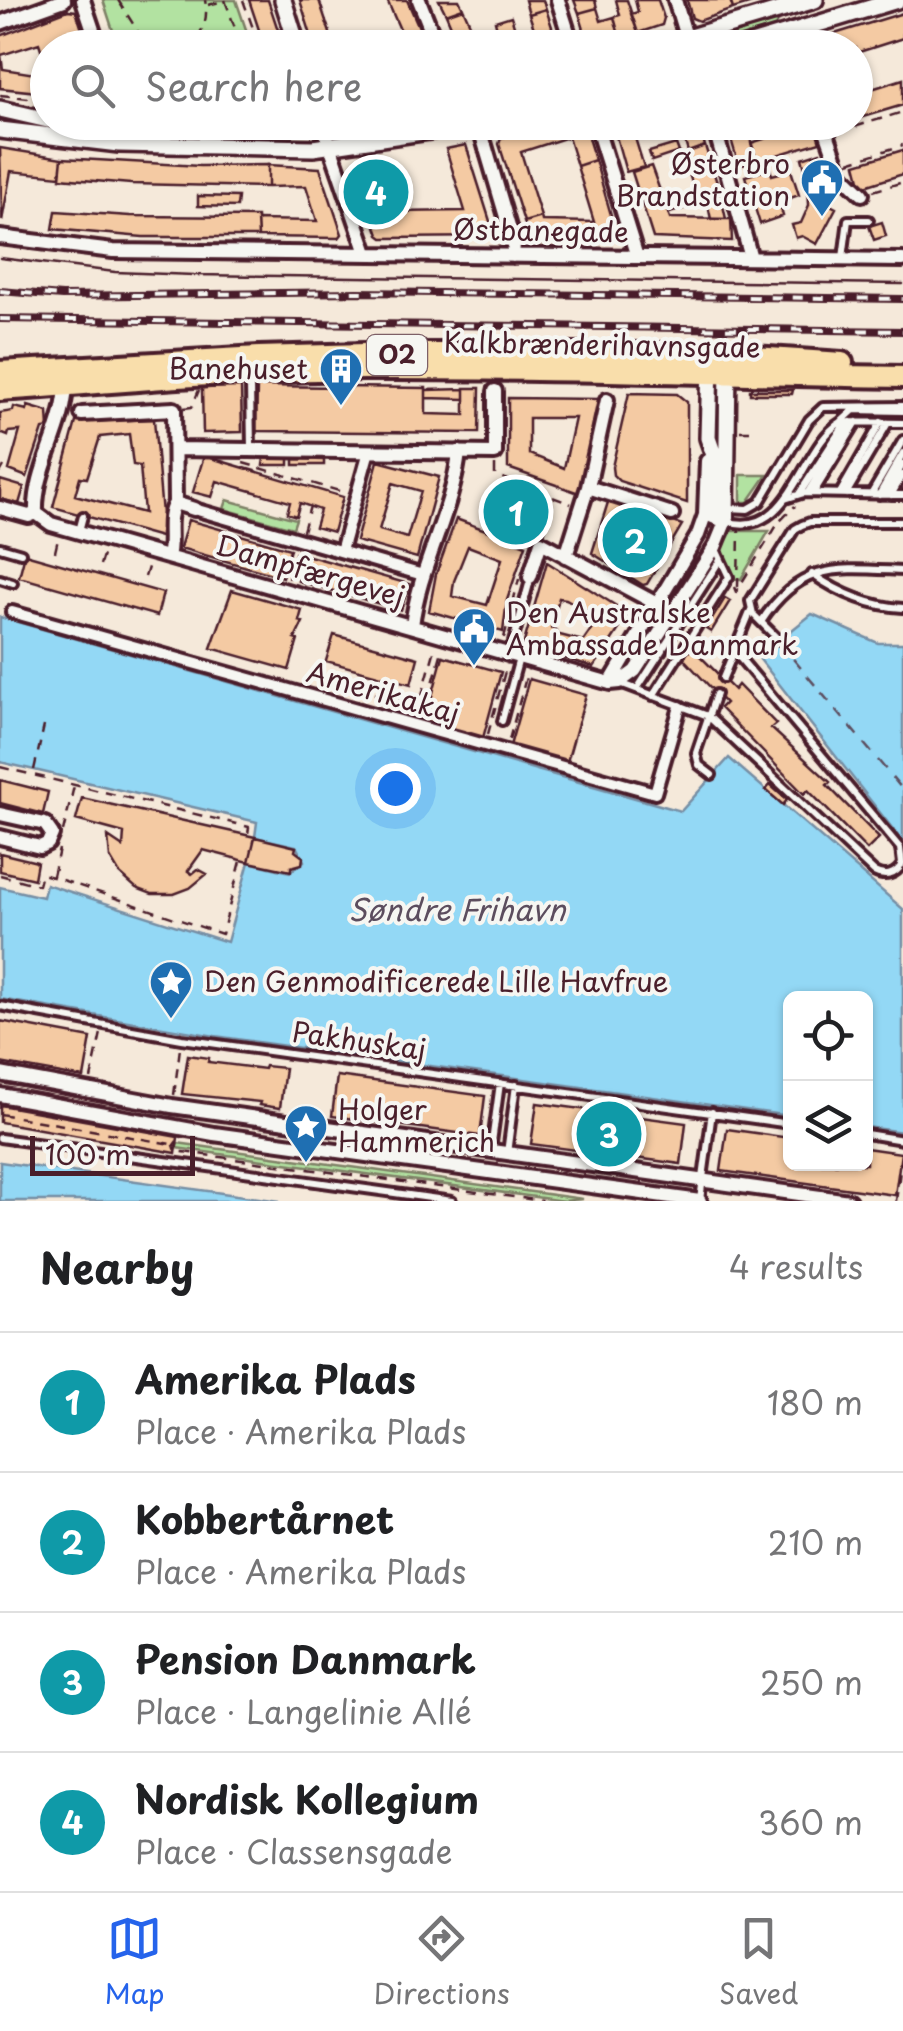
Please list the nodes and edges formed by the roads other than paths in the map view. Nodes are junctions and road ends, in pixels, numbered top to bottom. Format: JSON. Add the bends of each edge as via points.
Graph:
{"nodes":[{"id":1,"x":64,"y":0,"type":"edge"},
{"id":2,"x":82,"y":0,"type":"edge"},
{"id":3,"x":283,"y":0,"type":"edge"},
{"id":4,"x":419,"y":0,"type":"edge"},
{"id":5,"x":558,"y":0,"type":"edge"},
{"id":6,"x":675,"y":0,"type":"edge"},
{"id":7,"x":815,"y":0,"type":"edge"},
{"id":8,"x":897,"y":0,"type":"edge"},
{"id":9,"x":786,"y":4,"type":"edge"},
{"id":10,"x":0,"y":23,"type":"edge"},
{"id":11,"x":92,"y":30,"type":"edge"},
{"id":12,"x":292,"y":30,"type":"edge"},
{"id":13,"x":431,"y":30,"type":"edge"},
{"id":14,"x":567,"y":30,"type":"edge"},
{"id":15,"x":684,"y":30,"type":"edge"},
{"id":16,"x":707,"y":30,"type":"edge"},
{"id":17,"x":795,"y":30,"type":"edge"},
{"id":18,"x":0,"y":109,"type":"edge"},
{"id":19,"x":30,"y":116,"type":"edge"},
{"id":20,"x":0,"y":130,"type":"edge"},
{"id":21,"x":30,"y":134,"type":"edge"},
{"id":22,"x":85,"y":140,"type":"edge"},
{"id":23,"x":329,"y":140,"type":"edge"},
{"id":24,"x":378,"y":140,"type":"edge"},
{"id":25,"x":488,"y":140,"type":"edge"},
{"id":26,"x":601,"y":140,"type":"edge"},
{"id":27,"x":718,"y":140,"type":"edge"},
{"id":28,"x":829,"y":140,"type":"edge"},
{"id":29,"x":332,"y":147,"type":"junction"},
{"id":30,"x":862,"y":194,"type":"road end"},
{"id":31,"x":869,"y":220,"type":"dead end"},
{"id":32,"x":0,"y":237,"type":"edge"},
{"id":33,"x":367,"y":253,"type":"junction"},
{"id":34,"x":513,"y":256,"type":"junction"},
{"id":35,"x":637,"y":257,"type":"junction"},
{"id":36,"x":751,"y":258,"type":"junction"},
{"id":37,"x":842,"y":260,"type":"junction"},
{"id":38,"x":903,"y":260,"type":"edge"},
{"id":39,"x":719,"y":364,"type":"junction"},
{"id":40,"x":903,"y":364,"type":"edge"},
{"id":41,"x":0,"y":372,"type":"edge"},
{"id":42,"x":66,"y":377,"type":"junction"},
{"id":43,"x":903,"y":378,"type":"edge"},
{"id":44,"x":250,"y":385,"type":"dead end"},
{"id":45,"x":0,"y":390,"type":"edge"},
{"id":46,"x":496,"y":391,"type":"dead end"},
{"id":47,"x":607,"y":400,"type":"dead end"},
{"id":48,"x":903,"y":408,"type":"edge"},
{"id":49,"x":82,"y":414,"type":"dead end"},
{"id":50,"x":848,"y":422,"type":"junction"},
{"id":51,"x":884,"y":423,"type":"junction"},
{"id":52,"x":903,"y":423,"type":"edge"},
{"id":53,"x":903,"y":440,"type":"edge"},
{"id":54,"x":174,"y":450,"type":"junction"},
{"id":55,"x":251,"y":450,"type":"junction"},
{"id":56,"x":369,"y":452,"type":"junction"},
{"id":57,"x":459,"y":452,"type":"junction"},
{"id":58,"x":903,"y":453,"type":"edge"},
{"id":59,"x":903,"y":464,"type":"edge"},
{"id":60,"x":903,"y":475,"type":"edge"},
{"id":61,"x":903,"y":486,"type":"edge"},
{"id":62,"x":588,"y":487,"type":"junction"},
{"id":63,"x":806,"y":494,"type":"junction"},
{"id":64,"x":843,"y":494,"type":"junction"},
{"id":65,"x":888,"y":495,"type":"edge"},
{"id":66,"x":784,"y":499,"type":"junction"},
{"id":67,"x":175,"y":503,"type":"junction"},
{"id":68,"x":0,"y":508,"type":"edge"},
{"id":69,"x":194,"y":508,"type":"joint"},
{"id":70,"x":723,"y":513,"type":"junction"},
{"id":71,"x":36,"y":514,"type":"junction"},
{"id":72,"x":672,"y":514,"type":"dead end"},
{"id":73,"x":83,"y":516,"type":"dead end"},
{"id":74,"x":903,"y":522,"type":"edge"},
{"id":75,"x":79,"y":532,"type":"junction"},
{"id":76,"x":0,"y":547,"type":"edge"},
{"id":77,"x":341,"y":552,"type":"junction"},
{"id":78,"x":21,"y":553,"type":"dead end"},
{"id":79,"x":718,"y":553,"type":"junction"},
{"id":80,"x":566,"y":556,"type":"junction"},
{"id":81,"x":168,"y":557,"type":"junction"},
{"id":82,"x":903,"y":571,"type":"edge"},
{"id":83,"x":812,"y":574,"type":"junction"},
{"id":84,"x":424,"y":575,"type":"junction"},
{"id":85,"x":0,"y":579,"type":"edge"},
{"id":86,"x":530,"y":580,"type":"joint"},
{"id":87,"x":13,"y":583,"type":"dead end"},
{"id":88,"x":657,"y":604,"type":"junction"},
{"id":89,"x":752,"y":607,"type":"junction"},
{"id":90,"x":903,"y":608,"type":"edge"},
{"id":91,"x":6,"y":610,"type":"edge"},
{"id":92,"x":761,"y":622,"type":"junction"},
{"id":93,"x":412,"y":626,"type":"junction"},
{"id":94,"x":778,"y":640,"type":"dead end"},
{"id":95,"x":734,"y":650,"type":"junction"},
{"id":96,"x":520,"y":657,"type":"junction"},
{"id":97,"x":722,"y":678,"type":"dead end"},
{"id":98,"x":615,"y":682,"type":"junction"},
{"id":99,"x":637,"y":690,"type":"junction"},
{"id":100,"x":716,"y":694,"type":"dead end"},
{"id":101,"x":653,"y":696,"type":"junction"},
{"id":102,"x":680,"y":707,"type":"junction"},
{"id":103,"x":708,"y":716,"type":"junction"},
{"id":104,"x":502,"y":722,"type":"dead end"},
{"id":105,"x":712,"y":775,"type":"dead end"},
{"id":106,"x":0,"y":814,"type":"edge"},
{"id":107,"x":0,"y":837,"type":"edge"},
{"id":108,"x":0,"y":1006,"type":"edge"},
{"id":109,"x":0,"y":1074,"type":"edge"},
{"id":110,"x":500,"y":1083,"type":"junction"},
{"id":111,"x":516,"y":1086,"type":"junction"},
{"id":112,"x":0,"y":1095,"type":"edge"},
{"id":113,"x":172,"y":1106,"type":"junction"},
{"id":114,"x":712,"y":1112,"type":"junction"},
{"id":115,"x":303,"y":1123,"type":"junction"},
{"id":116,"x":783,"y":1123,"type":"edge"},
{"id":117,"x":169,"y":1126,"type":"junction"},
{"id":118,"x":873,"y":1136,"type":"edge"},
{"id":119,"x":0,"y":1138,"type":"edge"},
{"id":120,"x":903,"y":1143,"type":"edge"},
{"id":121,"x":300,"y":1145,"type":"junction"},
{"id":122,"x":491,"y":1150,"type":"junction"},
{"id":123,"x":507,"y":1153,"type":"junction"},
{"id":124,"x":504,"y":1174,"type":"junction"},
{"id":125,"x":702,"y":1181,"type":"junction"},
{"id":126,"x":452,"y":1201,"type":"edge"},
{"id":127,"x":700,"y":1201,"type":"edge"},
{"id":128,"x":849,"y":1201,"type":"edge"}],
"edges":[{"from":1,"to":10,"type":"street"},
{"from":2,"to":11,"type":"street"},
{"from":3,"to":12,"type":"street"},
{"from":4,"to":13,"type":"street"},
{"from":5,"to":14,"type":"street"},
{"from":6,"to":15,"type":"street"},
{"from":7,"to":9,"type":"street"},
{"from":8,"to":17,"type":"street"},
{"from":9,"to":16,"type":"street"},
{"from":18,"to":19,"type":"street"},
{"from":20,"to":21,"type":"street"},
{"from":22,"to":29,"type":"street"},
{"from":23,"to":29,"type":"street"},
{"from":24,"to":29,"type":"street"},
{"from":25,"to":34,"type":"street"},
{"from":26,"to":35,"type":"street"},
{"from":27,"to":36,"type":"street"},
{"from":28,"to":30,"type":"street","via":[[841,174]]},
{"from":29,"to":33,"type":"street"},
{"from":31,"to":37,"type":"lane","via":[[848,220]]},
{"from":32,"to":33,"type":"street","name":"Østbanegade","via":[[113,252]]},
{"from":33,"to":34,"type":"street","name":"Østbanegade"},
{"from":34,"to":35,"type":"street","name":"Østbanegade"},
{"from":35,"to":36,"type":"street","name":"Østbanegade"},
{"from":36,"to":37,"type":"street","name":"Østbanegade"},
{"from":37,"to":38,"type":"street","name":"Østbanegade"},
{"from":39,"to":40,"type":"main road","name":"Kalkbrænderihavnsgade","number":"O2"},
{"from":39,"to":42,"type":"main road","name":"Kalkbrænderihavnsgade","number":"O2","via":[[347,354]]},
{"from":39,"to":43,"type":"main road","name":"Kalkbrænderihavnsgade","number":"O2"},
{"from":39,"to":70,"type":"street"},
{"from":39,"to":70,"type":"street","via":[[708,438]]},
{"from":41,"to":42,"type":"main road","name":"Kalkbrænderihavnsgade","number":"O2"},
{"from":42,"to":45,"type":"main road","name":"Kalkbrænderihavnsgade","number":"O2"},
{"from":42,"to":71,"type":"street","via":[[65,409]]},
{"from":44,"to":55,"type":"lane"},
{"from":46,"to":57,"type":"street","via":[[495,453]]},
{"from":47,"to":62,"type":"street"},
{"from":48,"to":50,"type":"lane","via":[[854,410]]},
{"from":48,"to":70,"type":"lane","via":[[844,405],[816,411],[760,502]]},
{"from":49,"to":54,"type":"street","via":[[174,410]]},
{"from":50,"to":51,"type":"lane"},
{"from":50,"to":63,"type":"lane"},
{"from":50,"to":63,"type":"lane"},
{"from":50,"to":66,"type":"lane","via":[[826,436]]},
{"from":51,"to":52,"type":"lane"},
{"from":51,"to":64,"type":"lane"},
{"from":53,"to":65,"type":"lane"},
{"from":54,"to":55,"type":"street"},
{"from":54,"to":67,"type":"street"},
{"from":55,"to":56,"type":"street"},
{"from":56,"to":57,"type":"street"},
{"from":56,"to":77,"type":"street"},
{"from":57,"to":84,"type":"street"},
{"from":58,"to":65,"type":"lane"},
{"from":59,"to":65,"type":"lane"},
{"from":60,"to":65,"type":"lane"},
{"from":61,"to":65,"type":"lane"},
{"from":62,"to":72,"type":"street"},
{"from":62,"to":80,"type":"street"},
{"from":63,"to":64,"type":"lane"},
{"from":63,"to":66,"type":"lane"},
{"from":64,"to":65,"type":"lane"},
{"from":66,"to":70,"type":"lane","via":[[763,519]]},
{"from":67,"to":69,"type":"street"},
{"from":67,"to":81,"type":"street"},
{"from":68,"to":71,"type":"street","name":"Dampfærgevej"},
{"from":69,"to":77,"type":"street"},
{"from":70,"to":79,"type":"street"},
{"from":70,"to":88,"type":"street","via":[[698,535]]},
{"from":71,"to":75,"type":"street","name":"Dampfærgevej"},
{"from":73,"to":75,"type":"lane"},
{"from":74,"to":89,"type":"lane","via":[[802,525],[755,592]]},
{"from":75,"to":81,"type":"street","name":"Dampfærgevej"},
{"from":76,"to":78,"type":"lane"},
{"from":77,"to":84,"type":"street"},
{"from":79,"to":98,"type":"street","via":[[636,671]]},
{"from":79,"to":99,"type":"lane"},
{"from":79,"to":101,"type":"lane","via":[[729,577]]},
{"from":80,"to":86,"type":"street","via":[[541,542]]},
{"from":80,"to":88,"type":"street"},
{"from":81,"to":93,"type":"street","name":"Dampfærgevej"},
{"from":82,"to":83,"type":"lane","via":[[836,568]]},
{"from":83,"to":90,"type":"lane","via":[[835,590]]},
{"from":83,"to":92,"type":"lane","via":[[775,601]]},
{"from":84,"to":93,"type":"street"},
{"from":85,"to":87,"type":"lane"},
{"from":86,"to":96,"type":"lane"},
{"from":88,"to":98,"type":"street"},
{"from":89,"to":92,"type":"lane"},
{"from":89,"to":95,"type":"lane"},
{"from":91,"to":102,"type":"street","name":"Amerikakaj","via":[[655,793]]},
{"from":92,"to":94,"type":"lane"},
{"from":93,"to":96,"type":"street","name":"Dampfærgevej"},
{"from":95,"to":97,"type":"lane"},
{"from":95,"to":103,"type":"lane","via":[[900,848],[899,868],[890,875],[874,872]]},
{"from":96,"to":98,"type":"street","name":"Dampfærgevej"},
{"from":96,"to":104,"type":"lane"},
{"from":98,"to":99,"type":"lane"},
{"from":99,"to":101,"type":"lane"},
{"from":100,"to":103,"type":"lane"},
{"from":101,"to":102,"type":"lane"},
{"from":102,"to":103,"type":"lane"},
{"from":103,"to":105,"type":"lane","via":[[696,753]]},
{"from":106,"to":107,"type":"street","via":[[45,824],[52,834],[40,846]]},
{"from":108,"to":110,"type":"lane","name":"Pakhuskaj"},
{"from":109,"to":113,"type":"street"},
{"from":110,"to":111,"type":"lane","name":"Pakhuskaj"},
{"from":110,"to":122,"type":"lane"},
{"from":111,"to":114,"type":"lane","name":"Pakhuskaj"},
{"from":111,"to":123,"type":"lane"},
{"from":112,"to":117,"type":"street"},
{"from":113,"to":115,"type":"street"},
{"from":113,"to":117,"type":"street"},
{"from":114,"to":116,"type":"lane","name":"Pakhuskaj"},
{"from":114,"to":125,"type":"lane"},
{"from":115,"to":121,"type":"street"},
{"from":115,"to":122,"type":"street"},
{"from":117,"to":121,"type":"street"},
{"from":118,"to":120,"type":"lane"},
{"from":119,"to":126,"type":"lane"},
{"from":121,"to":124,"type":"street"},
{"from":122,"to":123,"type":"street"},
{"from":123,"to":124,"type":"street"},
{"from":123,"to":125,"type":"street"},
{"from":124,"to":127,"type":"street"},
{"from":125,"to":127,"type":"lane"},
{"from":125,"to":128,"type":"street"}]}
